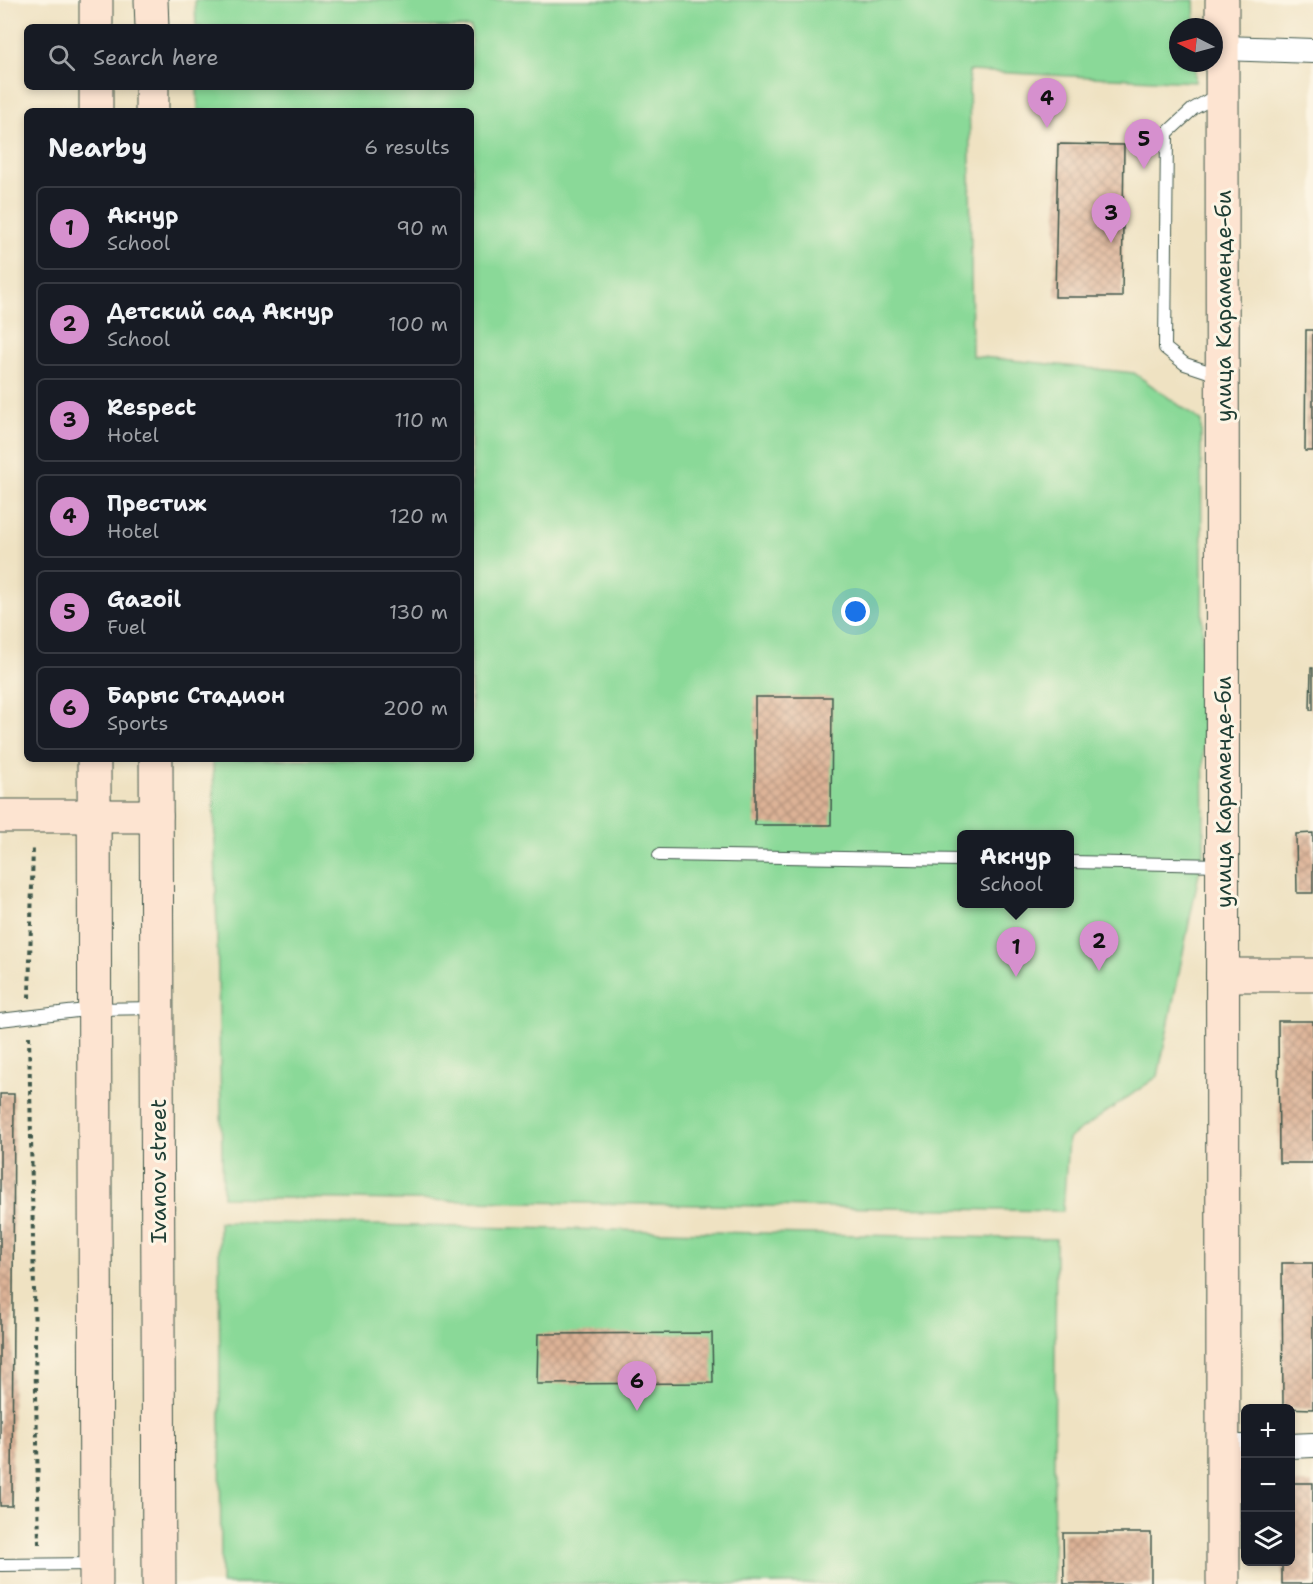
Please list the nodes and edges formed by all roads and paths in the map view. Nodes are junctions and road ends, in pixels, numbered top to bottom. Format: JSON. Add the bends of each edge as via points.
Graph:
{"nodes":[{"id":1,"x":96,"y":0,"type":"edge"},
{"id":2,"x":152,"y":0,"type":"edge"},
{"id":3,"x":1222,"y":0,"type":"edge"},
{"id":4,"x":1222,"y":18,"type":"edge"},
{"id":5,"x":96,"y":24,"type":"edge"},
{"id":6,"x":152,"y":24,"type":"edge"},
{"id":7,"x":1223,"y":48,"type":"edge"},
{"id":8,"x":1313,"y":51,"type":"edge"},
{"id":9,"x":1222,"y":72,"type":"edge"},
{"id":10,"x":96,"y":90,"type":"edge"},
{"id":11,"x":152,"y":90,"type":"edge"},
{"id":12,"x":1222,"y":92,"type":"junction"},
{"id":13,"x":96,"y":108,"type":"edge"},
{"id":14,"x":152,"y":108,"type":"edge"},
{"id":15,"x":1222,"y":377,"type":"junction"},
{"id":16,"x":94,"y":762,"type":"edge"},
{"id":17,"x":156,"y":762,"type":"edge"},
{"id":18,"x":0,"y":816,"type":"edge"},
{"id":19,"x":34,"y":816,"type":"junction"},
{"id":20,"x":94,"y":816,"type":"junction"},
{"id":21,"x":156,"y":816,"type":"junction"},
{"id":22,"x":659,"y":855,"type":"dead end"},
{"id":23,"x":957,"y":860,"type":"edge"},
{"id":24,"x":1074,"y":862,"type":"edge"},
{"id":25,"x":1223,"y":865,"type":"junction"},
{"id":26,"x":1223,"y":975,"type":"junction"},
{"id":27,"x":1313,"y":975,"type":"edge"},
{"id":28,"x":158,"y":1008,"type":"junction"},
{"id":29,"x":94,"y":1009,"type":"junction"},
{"id":30,"x":29,"y":1015,"type":"junction"},
{"id":31,"x":0,"y":1020,"type":"edge"},
{"id":32,"x":1313,"y":1445,"type":"edge"},
{"id":33,"x":1295,"y":1446,"type":"edge"},
{"id":34,"x":1234,"y":1447,"type":"edge"},
{"id":35,"x":40,"y":1564,"type":"junction"},
{"id":36,"x":0,"y":1565,"type":"edge"},
{"id":37,"x":96,"y":1574,"type":"edge"},
{"id":38,"x":159,"y":1584,"type":"edge"},
{"id":39,"x":1223,"y":1584,"type":"edge"}],
"edges":[{"from":1,"to":5,"type":"street"},
{"from":2,"to":6,"type":"street"},
{"from":3,"to":4,"type":"street","name":"улица Караменде-би"},
{"from":7,"to":8,"type":"street"},
{"from":9,"to":12,"type":"street","name":"улица Караменде-би"},
{"from":10,"to":13,"type":"street"},
{"from":11,"to":14,"type":"street"},
{"from":12,"to":15,"type":"street","name":"улица Караменде-би"},
{"from":12,"to":15,"type":"lane","via":[[1193,109],[1167,133],[1165,348],[1185,364]]},
{"from":15,"to":25,"type":"street","name":"улица Караменде-би"},
{"from":16,"to":20,"type":"street"},
{"from":17,"to":21,"type":"street","name":"Ivanov street"},
{"from":18,"to":19,"type":"street"},
{"from":19,"to":20,"type":"street"},
{"from":19,"to":30,"type":"path"},
{"from":20,"to":21,"type":"street"},
{"from":20,"to":29,"type":"street"},
{"from":21,"to":28,"type":"street","name":"Ivanov street"},
{"from":22,"to":23,"type":"lane"},
{"from":24,"to":25,"type":"lane"},
{"from":25,"to":26,"type":"street","name":"улица Караменде-би"},
{"from":26,"to":27,"type":"street"},
{"from":26,"to":34,"type":"street","name":"улица Караменде-би"},
{"from":28,"to":29,"type":"lane"},
{"from":28,"to":38,"type":"street","name":"Ivanov street"},
{"from":29,"to":30,"type":"lane"},
{"from":29,"to":37,"type":"street"},
{"from":30,"to":31,"type":"lane"},
{"from":30,"to":35,"type":"path"},
{"from":32,"to":33,"type":"street"},
{"from":34,"to":39,"type":"street","name":"улица Караменде-би"},
{"from":35,"to":36,"type":"lane"},
{"from":35,"to":37,"type":"lane"}]}
